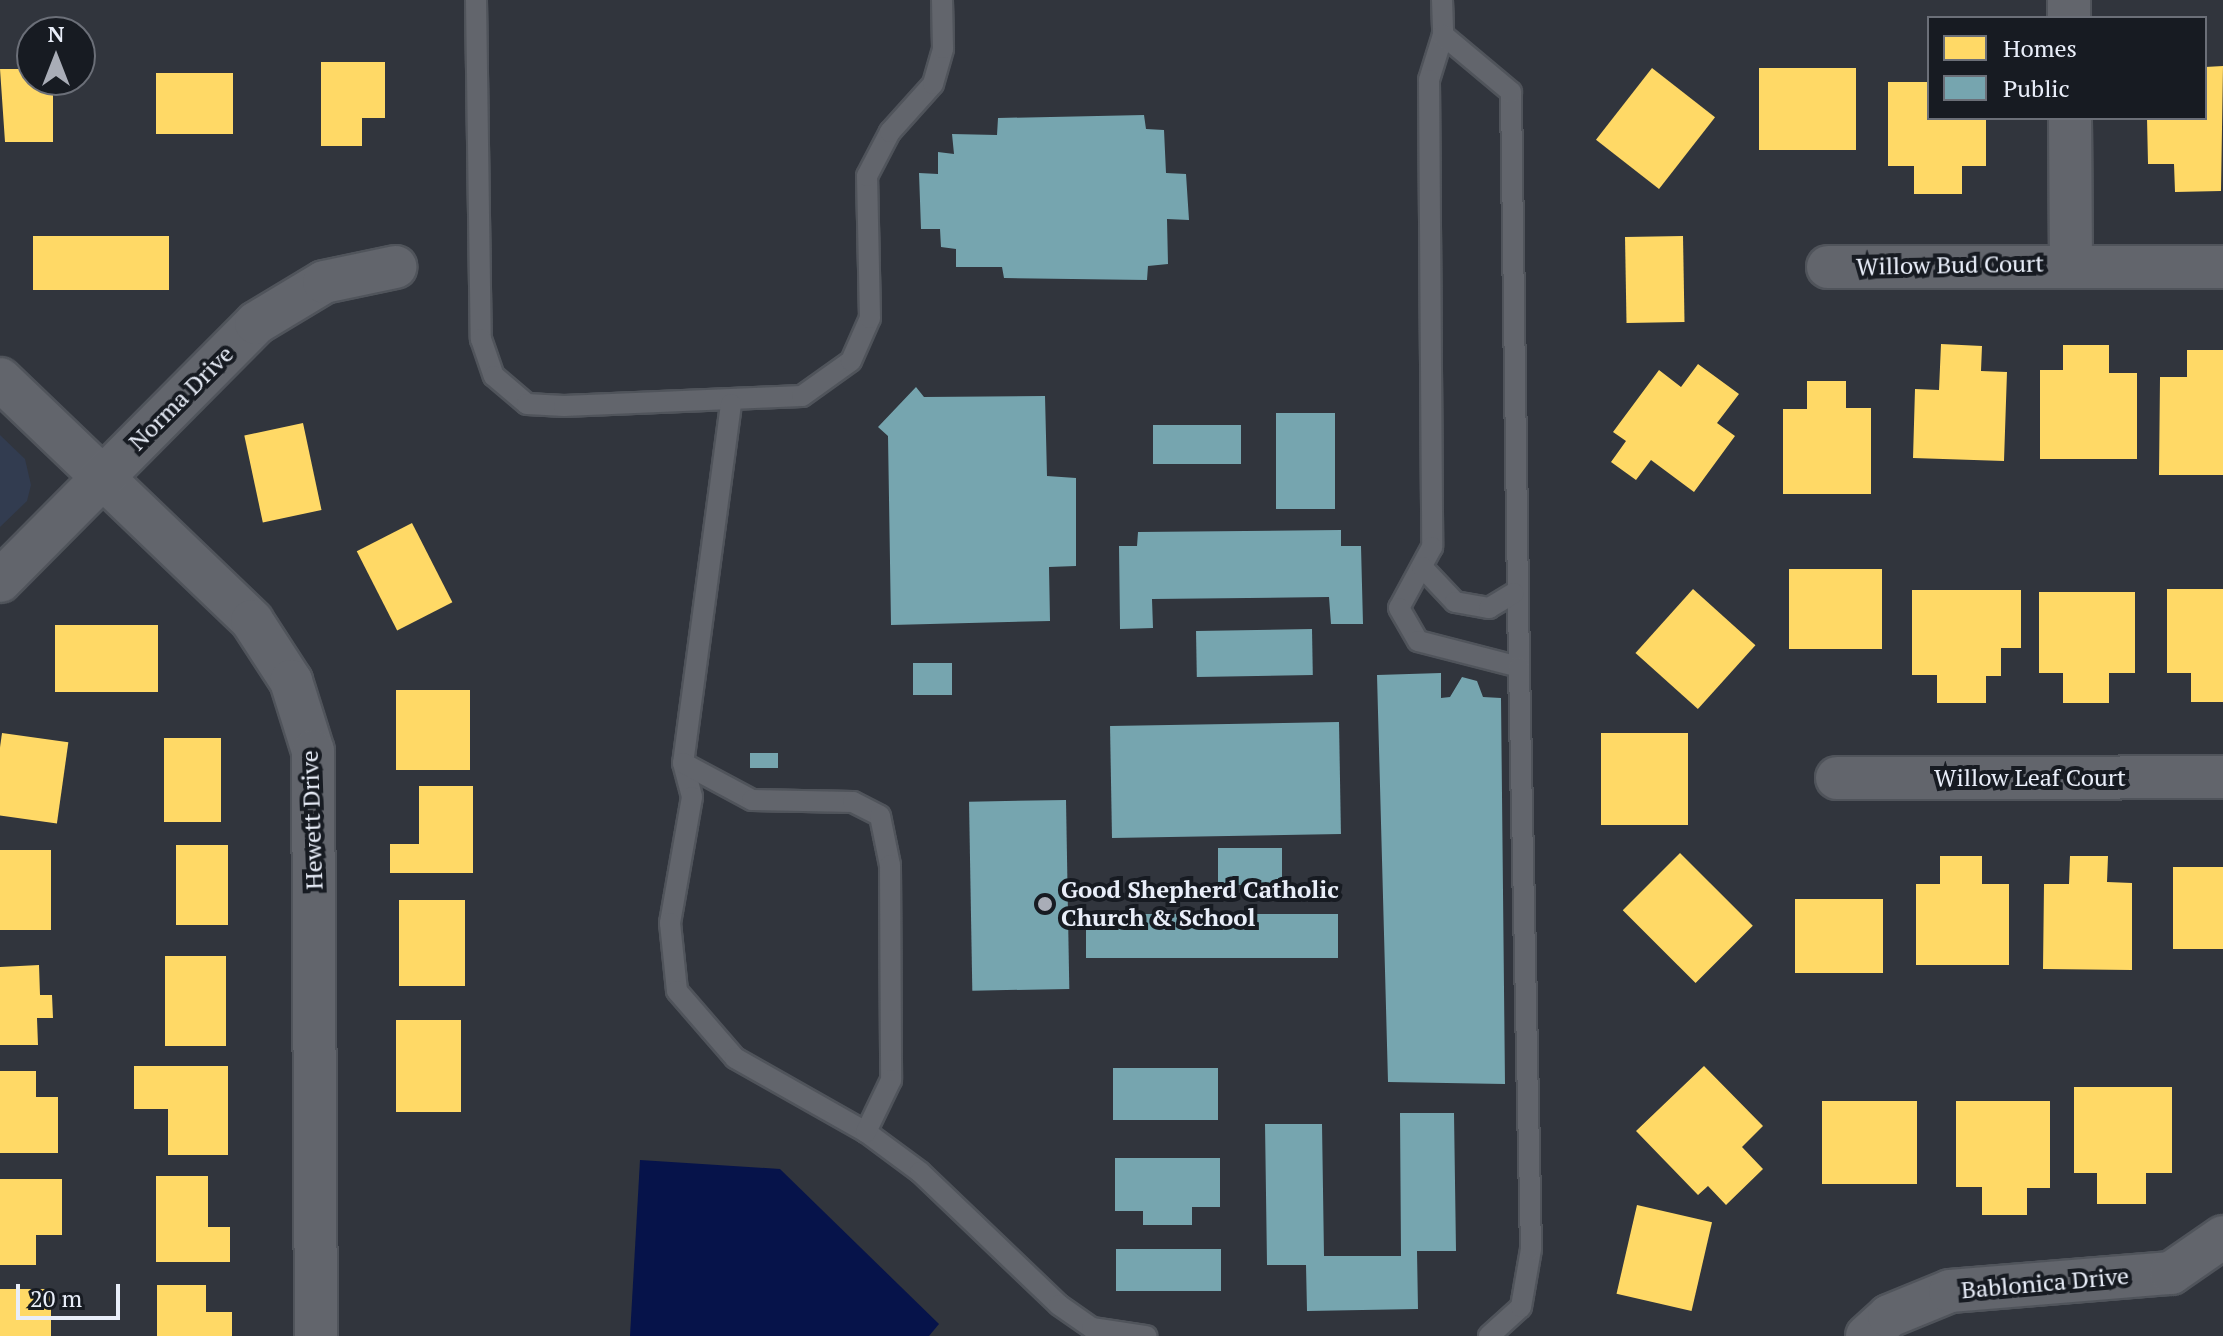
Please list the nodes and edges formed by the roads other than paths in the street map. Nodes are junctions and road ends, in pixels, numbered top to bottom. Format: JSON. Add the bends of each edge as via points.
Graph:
{"nodes":[{"id":1,"x":476,"y":0,"type":"edge"},
{"id":2,"x":942,"y":0,"type":"edge"},
{"id":3,"x":1442,"y":0,"type":"edge"},
{"id":4,"x":1443,"y":35,"type":"junction"},
{"id":5,"x":2070,"y":120,"type":"edge"},
{"id":6,"x":2071,"y":263,"type":"junction"},
{"id":7,"x":395,"y":267,"type":"dead end"},
{"id":8,"x":1828,"y":267,"type":"dead end"},
{"id":9,"x":2223,"y":267,"type":"edge"},
{"id":10,"x":0,"y":379,"type":"edge"},
{"id":11,"x":731,"y":404,"type":"junction"},
{"id":12,"x":100,"y":479,"type":"junction"},
{"id":13,"x":1422,"y":567,"type":"junction"},
{"id":14,"x":0,"y":581,"type":"edge"},
{"id":15,"x":1514,"y":593,"type":"junction"},
{"id":16,"x":1519,"y":667,"type":"junction"},
{"id":17,"x":683,"y":763,"type":"junction"},
{"id":18,"x":2223,"y":777,"type":"edge"},
{"id":19,"x":1837,"y":778,"type":"dead end"},
{"id":20,"x":866,"y":1132,"type":"junction"},
{"id":21,"x":2223,"y":1237,"type":"edge"},
{"id":22,"x":316,"y":1336,"type":"edge"},
{"id":23,"x":1146,"y":1336,"type":"edge"},
{"id":24,"x":1489,"y":1336,"type":"edge"},
{"id":25,"x":1867,"y":1336,"type":"edge"}],
"edges":[{"from":1,"to":11,"type":"lane","via":[[481,339],[494,376],[527,404]]},
{"from":2,"to":11,"type":"lane","via":[[943,48],[933,84],[890,132],[867,176],[870,318],[851,361],[802,396]]},
{"from":3,"to":4,"type":"lane"},
{"from":4,"to":13,"type":"lane","via":[[1429,80],[1432,547]]},
{"from":4,"to":15,"type":"lane","via":[[1511,92]]},
{"from":5,"to":6,"type":"street"},
{"from":6,"to":8,"type":"street","name":"Willow Bud Court"},
{"from":6,"to":9,"type":"street"},
{"from":7,"to":12,"type":"street","name":"Norma Drive","via":[[324,282],[256,323]]},
{"from":10,"to":12,"type":"street","name":"Hewett Drive"},
{"from":11,"to":17,"type":"lane"},
{"from":12,"to":14,"type":"street","name":"Norma Drive"},
{"from":12,"to":22,"type":"street","name":"Hewett Drive","via":[[252,621],[291,681],[313,751]]},
{"from":13,"to":15,"type":"lane","via":[[1455,602],[1489,608]]},
{"from":13,"to":16,"type":"lane","via":[[1399,608],[1418,641]]},
{"from":15,"to":16,"type":"lane"},
{"from":16,"to":24,"type":"lane","via":[[1531,1249],[1521,1307]]},
{"from":17,"to":20,"type":"lane","via":[[692,797],[670,923],[677,991],[735,1058]]},
{"from":17,"to":20,"type":"lane","via":[[752,800],[853,802],[880,816],[890,865],[891,1080]]},
{"from":18,"to":19,"type":"street","name":"Willow Leaf Court"},
{"from":20,"to":23,"type":"lane","via":[[920,1172],[1059,1305],[1092,1328]]},
{"from":21,"to":25,"type":"street","name":"Bablonica Drive","via":[[2171,1273],[1950,1291],[1889,1316]]}]}
